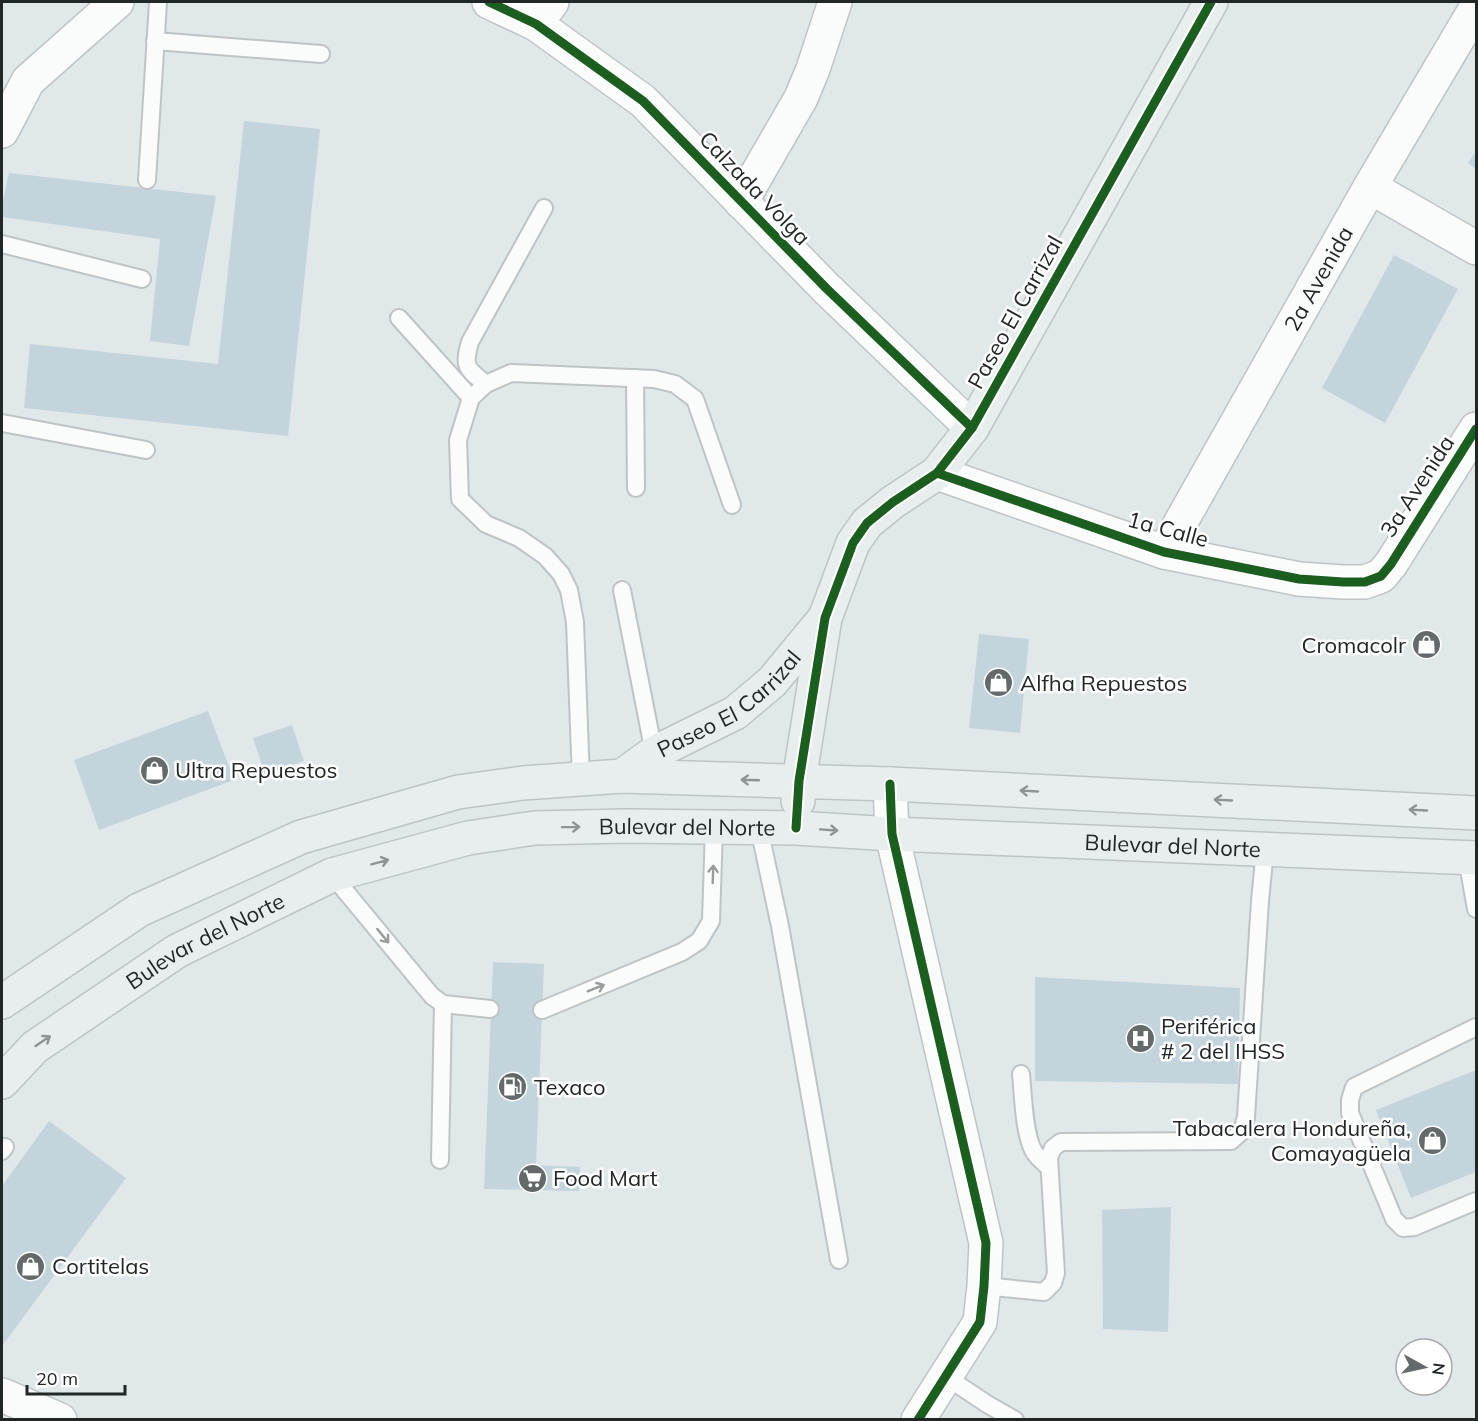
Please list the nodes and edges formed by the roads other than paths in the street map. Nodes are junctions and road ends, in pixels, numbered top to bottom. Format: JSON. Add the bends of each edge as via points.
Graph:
{"nodes":[{"id":1,"x":117,"y":2,"type":"edge"},
{"id":2,"x":158,"y":2,"type":"edge"},
{"id":3,"x":489,"y":2,"type":"edge"},
{"id":4,"x":835,"y":2,"type":"edge"},
{"id":5,"x":1211,"y":2,"type":"edge"},
{"id":6,"x":1476,"y":8,"type":"edge"},
{"id":7,"x":544,"y":13,"type":"edge"},
{"id":8,"x":155,"y":41,"type":"junction"},
{"id":9,"x":321,"y":54,"type":"dead end"},
{"id":10,"x":2,"y":131,"type":"edge"},
{"id":11,"x":147,"y":180,"type":"dead end"},
{"id":12,"x":1370,"y":187,"type":"junction"},
{"id":13,"x":741,"y":202,"type":"junction"},
{"id":14,"x":544,"y":208,"type":"dead end"},
{"id":15,"x":2,"y":244,"type":"edge"},
{"id":16,"x":1476,"y":248,"type":"edge"},
{"id":17,"x":142,"y":279,"type":"dead end"},
{"id":18,"x":399,"y":318,"type":"dead end"},
{"id":19,"x":635,"y":378,"type":"junction"},
{"id":20,"x":486,"y":384,"type":"junction"},
{"id":21,"x":471,"y":398,"type":"junction"},
{"id":22,"x":2,"y":423,"type":"edge"},
{"id":23,"x":972,"y":429,"type":"junction"},
{"id":24,"x":1476,"y":429,"type":"edge"},
{"id":25,"x":146,"y":450,"type":"dead end"},
{"id":26,"x":937,"y":473,"type":"junction"},
{"id":27,"x":636,"y":488,"type":"dead end"},
{"id":28,"x":732,"y":505,"type":"dead end"},
{"id":29,"x":1164,"y":552,"type":"junction"},
{"id":30,"x":1391,"y":564,"type":"joint"},
{"id":31,"x":621,"y":590,"type":"dead end"},
{"id":32,"x":825,"y":618,"type":"junction"},
{"id":33,"x":654,"y":753,"type":"junction"},
{"id":34,"x":622,"y":776,"type":"junction"},
{"id":35,"x":581,"y":779,"type":"junction"},
{"id":36,"x":799,"y":781,"type":"junction"},
{"id":37,"x":890,"y":784,"type":"junction"},
{"id":38,"x":1476,"y":813,"type":"edge"},
{"id":39,"x":714,"y":827,"type":"junction"},
{"id":40,"x":759,"y":828,"type":"junction"},
{"id":41,"x":796,"y":828,"type":"junction"},
{"id":42,"x":892,"y":834,"type":"junction"},
{"id":43,"x":1265,"y":850,"type":"junction"},
{"id":44,"x":1472,"y":858,"type":"edge"},
{"id":45,"x":332,"y":875,"type":"junction"},
{"id":46,"x":1476,"y":909,"type":"edge"},
{"id":47,"x":2,"y":1002,"type":"edge"},
{"id":48,"x":443,"y":1004,"type":"junction"},
{"id":49,"x":490,"y":1009,"type":"dead end"},
{"id":50,"x":542,"y":1010,"type":"dead end"},
{"id":51,"x":1476,"y":1027,"type":"edge"},
{"id":52,"x":1021,"y":1074,"type":"dead end"},
{"id":53,"x":2,"y":1082,"type":"edge"},
{"id":54,"x":440,"y":1160,"type":"dead end"},
{"id":55,"x":1049,"y":1168,"type":"junction"},
{"id":56,"x":1476,"y":1201,"type":"edge"},
{"id":57,"x":839,"y":1260,"type":"dead end"},
{"id":58,"x":984,"y":1286,"type":"junction"},
{"id":59,"x":945,"y":1376,"type":"junction"},
{"id":60,"x":2,"y":1395,"type":"edge"},
{"id":61,"x":60,"y":1419,"type":"edge"},
{"id":62,"x":918,"y":1419,"type":"edge"},
{"id":63,"x":1015,"y":1419,"type":"edge"}],
"edges":[{"from":1,"to":10,"type":"street","via":[[28,81]]},
{"from":2,"to":8,"type":"lane"},
{"from":3,"to":7,"type":"street","name":"Calzada Volga"},
{"from":4,"to":13,"type":"street","via":[[801,98]]},
{"from":5,"to":23,"type":"main road","name":"Paseo El Carrizal"},
{"from":6,"to":12,"type":"street","name":"2a Avenida"},
{"from":7,"to":13,"type":"street","name":"Calzada Volga","via":[[643,101]]},
{"from":8,"to":9,"type":"lane"},
{"from":8,"to":11,"type":"lane"},
{"from":12,"to":16,"type":"street"},
{"from":12,"to":29,"type":"street","name":"2a Avenida"},
{"from":13,"to":23,"type":"street","name":"Calzada Volga"},
{"from":14,"to":20,"type":"lane","via":[[470,342],[466,363],[470,372]]},
{"from":15,"to":17,"type":"lane"},
{"from":18,"to":21,"type":"lane"},
{"from":19,"to":20,"type":"lane","via":[[511,373]]},
{"from":19,"to":27,"type":"lane"},
{"from":19,"to":28,"type":"lane","via":[[675,384],[695,399]]},
{"from":20,"to":21,"type":"lane"},
{"from":21,"to":35,"type":"lane","via":[[458,440],[459,499],[486,524],[519,538],[545,556],[569,590],[575,621]]},
{"from":22,"to":25,"type":"lane"},
{"from":23,"to":26,"type":"main road","name":"Paseo El Carrizal"},
{"from":24,"to":30,"type":"street","name":"3a Avenida"},
{"from":26,"to":29,"type":"street","name":"1a Calle"},
{"from":26,"to":32,"type":"main road","name":"Paseo El Carrizal","via":[[893,502],[860,531]]},
{"from":29,"to":30,"type":"street","name":"1a Calle","via":[[1299,579],[1343,582],[1365,582],[1381,576]]},
{"from":31,"to":33,"type":"lane"},
{"from":32,"to":33,"type":"main road","name":"Paseo El Carrizal","via":[[772,682],[735,713]]},
{"from":32,"to":36,"type":"main road","name":"Paseo El Carrizal"},
{"from":33,"to":34,"type":"main road","name":"Paseo El Carrizal"},
{"from":34,"to":35,"type":"main road","name":"Bulevar del Norte"},
{"from":36,"to":34,"type":"main road","name":"Bulevar del Norte","one_way":true},
{"from":35,"to":47,"type":"main road","name":"Bulevar del Norte","via":[[458,792],[301,837],[139,910]]},
{"from":36,"to":37,"type":"main road","name":"Bulevar del Norte"},
{"from":36,"to":41,"type":"main road","name":"Paseo El Carrizal"},
{"from":38,"to":37,"type":"main road","name":"Bulevar del Norte","one_way":true},
{"from":37,"to":42,"type":"street"},
{"from":39,"to":40,"type":"main road","name":"Bulevar del Norte"},
{"from":45,"to":39,"type":"main road","name":"Bulevar del Norte","one_way":true,"via":[[468,838],[536,828]]},
{"from":50,"to":39,"type":"lane","one_way":true,"via":[[682,952],[699,941],[711,921]]},
{"from":40,"to":41,"type":"main road","name":"Bulevar del Norte"},
{"from":40,"to":57,"type":"lane"},
{"from":41,"to":42,"type":"main road","name":"Bulevar del Norte","one_way":true},
{"from":42,"to":43,"type":"main road","name":"Bulevar del Norte"},
{"from":42,"to":58,"type":"street","via":[[986,1243]]},
{"from":43,"to":44,"type":"main road","name":"Bulevar del Norte"},
{"from":43,"to":55,"type":"lane","via":[[1242,1131],[1232,1141],[1061,1142],[1053,1148]]},
{"from":44,"to":46,"type":"lane"},
{"from":45,"to":48,"type":"lane","one_way":true,"via":[[432,996]]},
{"from":53,"to":45,"type":"main road","name":"Bulevar del Norte","one_way":true,"via":[[35,1047],[177,951]]},
{"from":48,"to":49,"type":"lane"},
{"from":48,"to":54,"type":"lane"},
{"from":51,"to":56,"type":"lane","via":[[1354,1087],[1350,1100],[1354,1124],[1394,1219],[1403,1228]]},
{"from":52,"to":55,"type":"lane","via":[[1030,1143]]},
{"from":55,"to":58,"type":"lane","via":[[1056,1273],[1053,1283],[1044,1292]]},
{"from":58,"to":59,"type":"street","via":[[980,1322]]},
{"from":59,"to":62,"type":"street"},
{"from":59,"to":63,"type":"lane"},
{"from":60,"to":61,"type":"street"}]}
